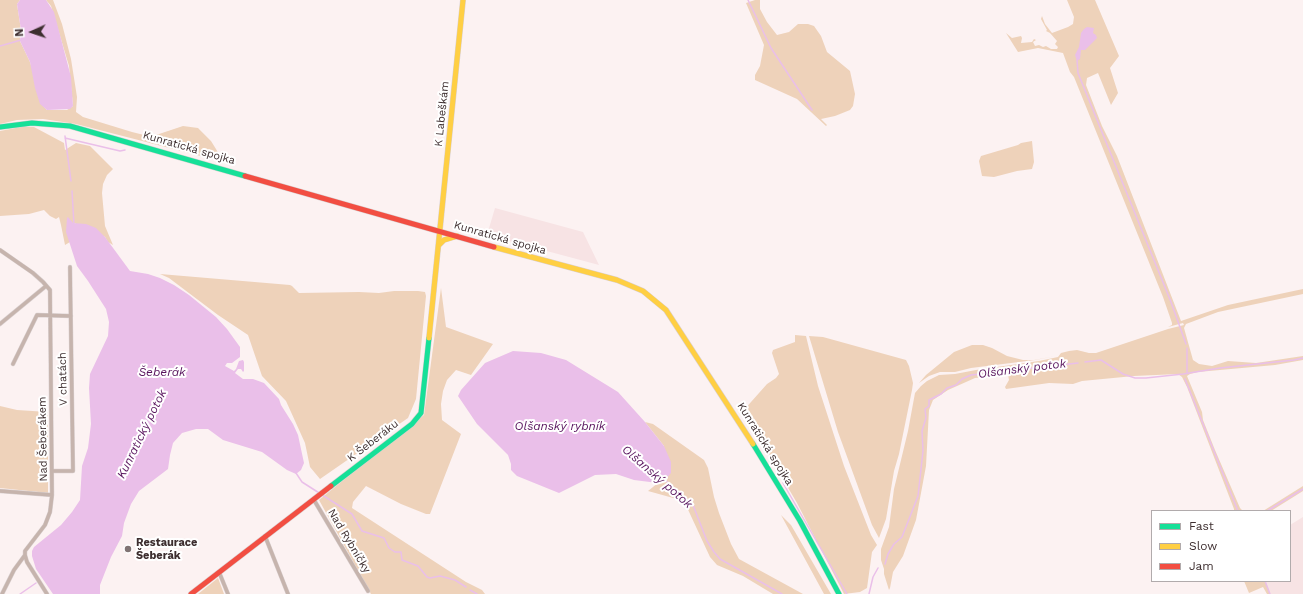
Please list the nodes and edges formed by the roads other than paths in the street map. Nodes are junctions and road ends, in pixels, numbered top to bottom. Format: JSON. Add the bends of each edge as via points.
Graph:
{"nodes":[{"id":1,"x":463,"y":0,"type":"edge"},
{"id":2,"x":0,"y":127,"type":"edge"},
{"id":3,"x":442,"y":215,"type":"junction"},
{"id":4,"x":425,"y":227,"type":"junction"},
{"id":5,"x":440,"y":231,"type":"junction"},
{"id":6,"x":457,"y":236,"type":"junction"},
{"id":7,"x":439,"y":245,"type":"junction"},
{"id":8,"x":0,"y":250,"type":"edge"},
{"id":9,"x":70,"y":267,"type":"dead end"},
{"id":10,"x":46,"y":286,"type":"junction"},
{"id":11,"x":51,"y":315,"type":"junction"},
{"id":12,"x":71,"y":316,"type":"junction"},
{"id":13,"x":0,"y":324,"type":"edge"},
{"id":14,"x":13,"y":364,"type":"dead end"},
{"id":15,"x":52,"y":471,"type":"junction"},
{"id":16,"x":0,"y":491,"type":"edge"},
{"id":17,"x":52,"y":495,"type":"junction"},
{"id":18,"x":318,"y":497,"type":"junction"},
{"id":19,"x":265,"y":536,"type":"junction"},
{"id":20,"x":25,"y":555,"type":"junction"},
{"id":21,"x":219,"y":572,"type":"junction"},
{"id":22,"x":368,"y":591,"type":"dead end"},
{"id":23,"x":2,"y":594,"type":"edge"},
{"id":24,"x":47,"y":594,"type":"edge"},
{"id":25,"x":191,"y":594,"type":"edge"},
{"id":26,"x":228,"y":594,"type":"edge"},
{"id":27,"x":288,"y":594,"type":"edge"},
{"id":28,"x":839,"y":594,"type":"edge"}],
"edges":[{"from":1,"to":3,"type":"main road","name":"K Labeškám"},
{"from":2,"to":4,"type":"main road","name":"Kunratická spojka","via":[[32,123],[70,126]]},
{"from":3,"to":4,"type":"main road","via":[[435,226]]},
{"from":3,"to":5,"type":"main road","name":"K Labeškám"},
{"from":4,"to":5,"type":"main road","name":"Kunratická spojka"},
{"from":5,"to":6,"type":"main road","name":"Kunratická spojka"},
{"from":5,"to":7,"type":"main road","name":"K Šeberáku"},
{"from":6,"to":7,"type":"main road","via":[[444,240]]},
{"from":6,"to":28,"type":"main road","name":"Kunratická spojka","via":[[617,280],[643,291],[666,310],[754,444],[800,521]]},
{"from":7,"to":18,"type":"main road","name":"K Šeberáku","via":[[421,413],[412,424]]},
{"from":8,"to":10,"type":"street","via":[[33,273]]},
{"from":9,"to":12,"type":"street","name":"V chatách"},
{"from":10,"to":11,"type":"street","name":"Nad Šeberákem","via":[[50,290]]},
{"from":10,"to":13,"type":"street"},
{"from":11,"to":12,"type":"street"},
{"from":11,"to":14,"type":"street","via":[[37,315]]},
{"from":11,"to":15,"type":"street","name":"Nad Šeberákem"},
{"from":12,"to":15,"type":"street","name":"V chatách","via":[[73,471]]},
{"from":15,"to":17,"type":"street","name":"Nad Šeberákem"},
{"from":16,"to":17,"type":"street"},
{"from":17,"to":20,"type":"street","name":"Nad Šeberákem","via":[[45,525],[27,548]]},
{"from":18,"to":19,"type":"main road","name":"K Šeberáku"},
{"from":18,"to":22,"type":"street","name":"Nad Rybníčky"},
{"from":19,"to":21,"type":"main road","name":"K Šeberáku"},
{"from":19,"to":27,"type":"street"},
{"from":20,"to":23,"type":"street","name":"Nad Šeberákem"},
{"from":20,"to":24,"type":"street"},
{"from":21,"to":25,"type":"main road","name":"K Šeberáku"},
{"from":21,"to":26,"type":"street"}]}
